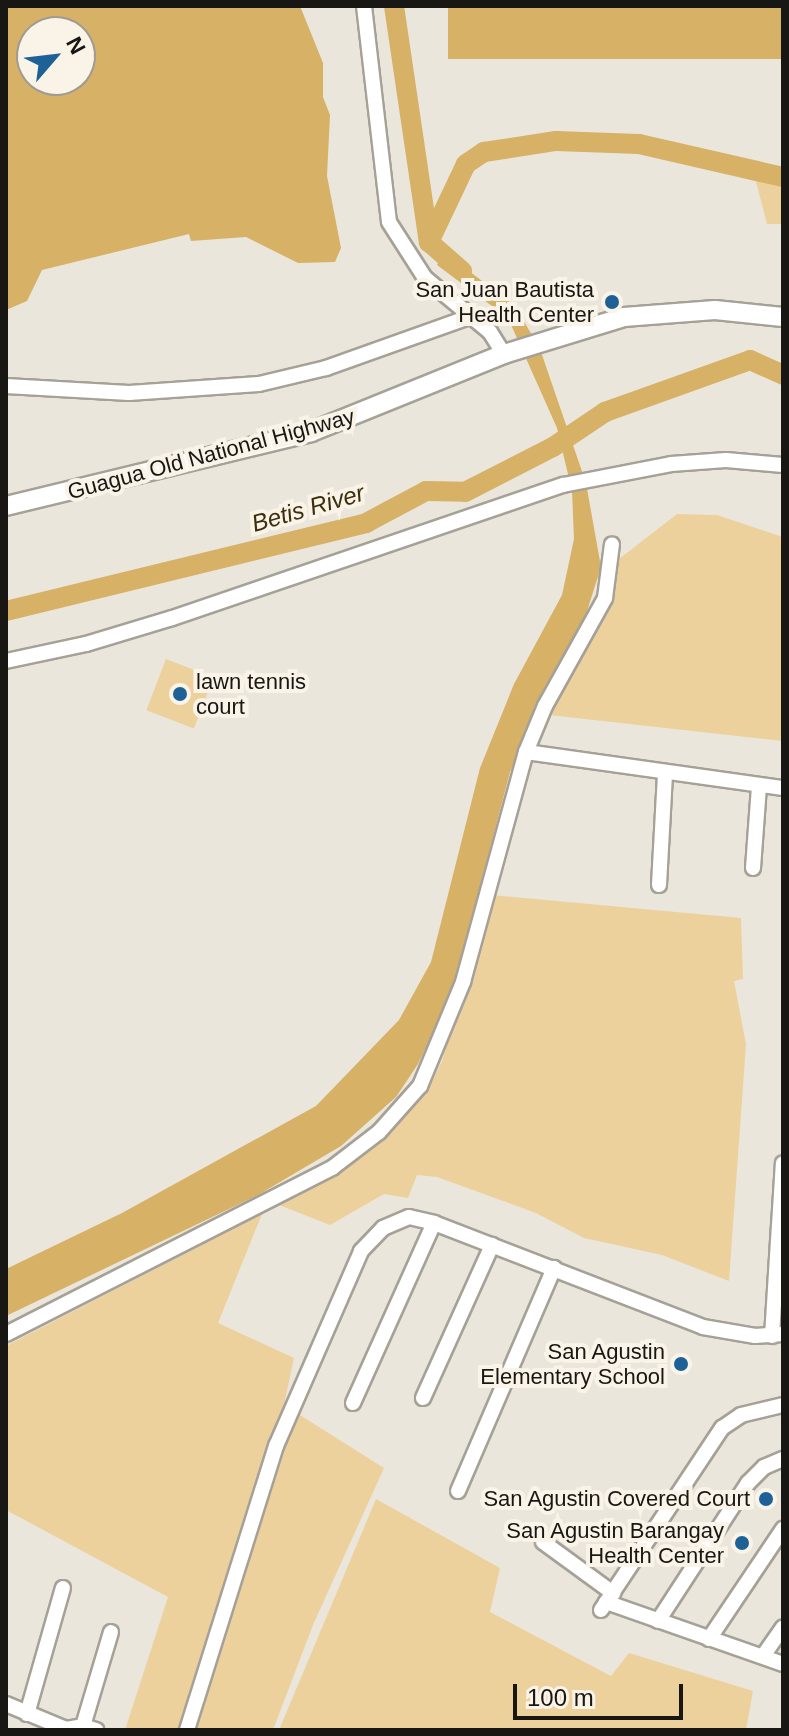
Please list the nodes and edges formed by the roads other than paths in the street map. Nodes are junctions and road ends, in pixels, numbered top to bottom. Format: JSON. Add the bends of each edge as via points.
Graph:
{"nodes":[{"id":1,"x":364,"y":6,"type":"edge"},
{"id":2,"x":472,"y":316,"type":"junction"},
{"id":3,"x":783,"y":317,"type":"edge"},
{"id":4,"x":509,"y":352,"type":"junction"},
{"id":5,"x":6,"y":386,"type":"edge"},
{"id":6,"x":783,"y":465,"type":"edge"},
{"id":7,"x":6,"y":506,"type":"edge"},
{"id":8,"x":612,"y":544,"type":"dead end"},
{"id":9,"x":6,"y":661,"type":"edge"},
{"id":10,"x":526,"y":752,"type":"junction"},
{"id":11,"x":665,"y":774,"type":"junction"},
{"id":12,"x":759,"y":786,"type":"junction"},
{"id":13,"x":783,"y":788,"type":"edge"},
{"id":14,"x":753,"y":868,"type":"dead end"},
{"id":15,"x":659,"y":885,"type":"dead end"},
{"id":16,"x":783,"y":1163,"type":"edge"},
{"id":17,"x":434,"y":1223,"type":"junction"},
{"id":18,"x":492,"y":1245,"type":"junction"},
{"id":19,"x":554,"y":1268,"type":"junction"},
{"id":20,"x":6,"y":1334,"type":"edge"},
{"id":21,"x":777,"y":1335,"type":"edge"},
{"id":22,"x":423,"y":1398,"type":"dead end"},
{"id":23,"x":353,"y":1403,"type":"dead end"},
{"id":24,"x":783,"y":1405,"type":"edge"},
{"id":25,"x":783,"y":1459,"type":"edge"},
{"id":26,"x":458,"y":1491,"type":"dead end"},
{"id":27,"x":783,"y":1529,"type":"edge"},
{"id":28,"x":543,"y":1542,"type":"dead end"},
{"id":29,"x":63,"y":1588,"type":"dead end"},
{"id":30,"x":607,"y":1602,"type":"junction"},
{"id":31,"x":658,"y":1621,"type":"junction"},
{"id":32,"x":783,"y":1627,"type":"edge"},
{"id":33,"x":111,"y":1632,"type":"dead end"},
{"id":34,"x":709,"y":1639,"type":"junction"},
{"id":35,"x":763,"y":1656,"type":"junction"},
{"id":36,"x":783,"y":1664,"type":"edge"},
{"id":37,"x":6,"y":1704,"type":"edge"},
{"id":38,"x":27,"y":1714,"type":"junction"},
{"id":39,"x":90,"y":1728,"type":"edge"},
{"id":40,"x":187,"y":1730,"type":"edge"}],
"edges":[{"from":1,"to":2,"type":"street","via":[[389,222],[425,278]]},
{"from":2,"to":4,"type":"street"},
{"from":2,"to":5,"type":"street","via":[[326,368],[259,384],[129,393]]},
{"from":3,"to":4,"type":"main road","name":"Guagua Old National Highway","via":[[663,311]]},
{"from":4,"to":7,"type":"main road","name":"Guagua Old National Highway","via":[[311,432]]},
{"from":6,"to":9,"type":"street","via":[[685,463],[563,485],[172,618]]},
{"from":8,"to":10,"type":"street","via":[[605,598],[545,706]]},
{"from":10,"to":11,"type":"street"},
{"from":10,"to":20,"type":"street","via":[[463,982],[435,1058],[400,1111],[355,1153],[305,1184]]},
{"from":11,"to":12,"type":"street"},
{"from":11,"to":15,"type":"street"},
{"from":12,"to":13,"type":"street"},
{"from":12,"to":14,"type":"street"},
{"from":16,"to":21,"type":"street"},
{"from":17,"to":18,"type":"street"},
{"from":17,"to":23,"type":"street"},
{"from":17,"to":40,"type":"street","via":[[409,1217],[383,1228],[361,1251],[276,1446]]},
{"from":18,"to":19,"type":"street"},
{"from":18,"to":22,"type":"street"},
{"from":19,"to":21,"type":"street","via":[[703,1327]]},
{"from":19,"to":26,"type":"street"},
{"from":24,"to":30,"type":"street","via":[[741,1415],[722,1428]]},
{"from":25,"to":31,"type":"street","via":[[764,1467],[748,1483]]},
{"from":27,"to":34,"type":"street"},
{"from":28,"to":30,"type":"street"},
{"from":29,"to":38,"type":"street"},
{"from":30,"to":31,"type":"street"},
{"from":31,"to":34,"type":"street"},
{"from":32,"to":35,"type":"street"},
{"from":33,"to":39,"type":"street"},
{"from":34,"to":35,"type":"street"},
{"from":35,"to":36,"type":"street"},
{"from":37,"to":38,"type":"street"},
{"from":38,"to":39,"type":"street","via":[[66,1729]]}]}
